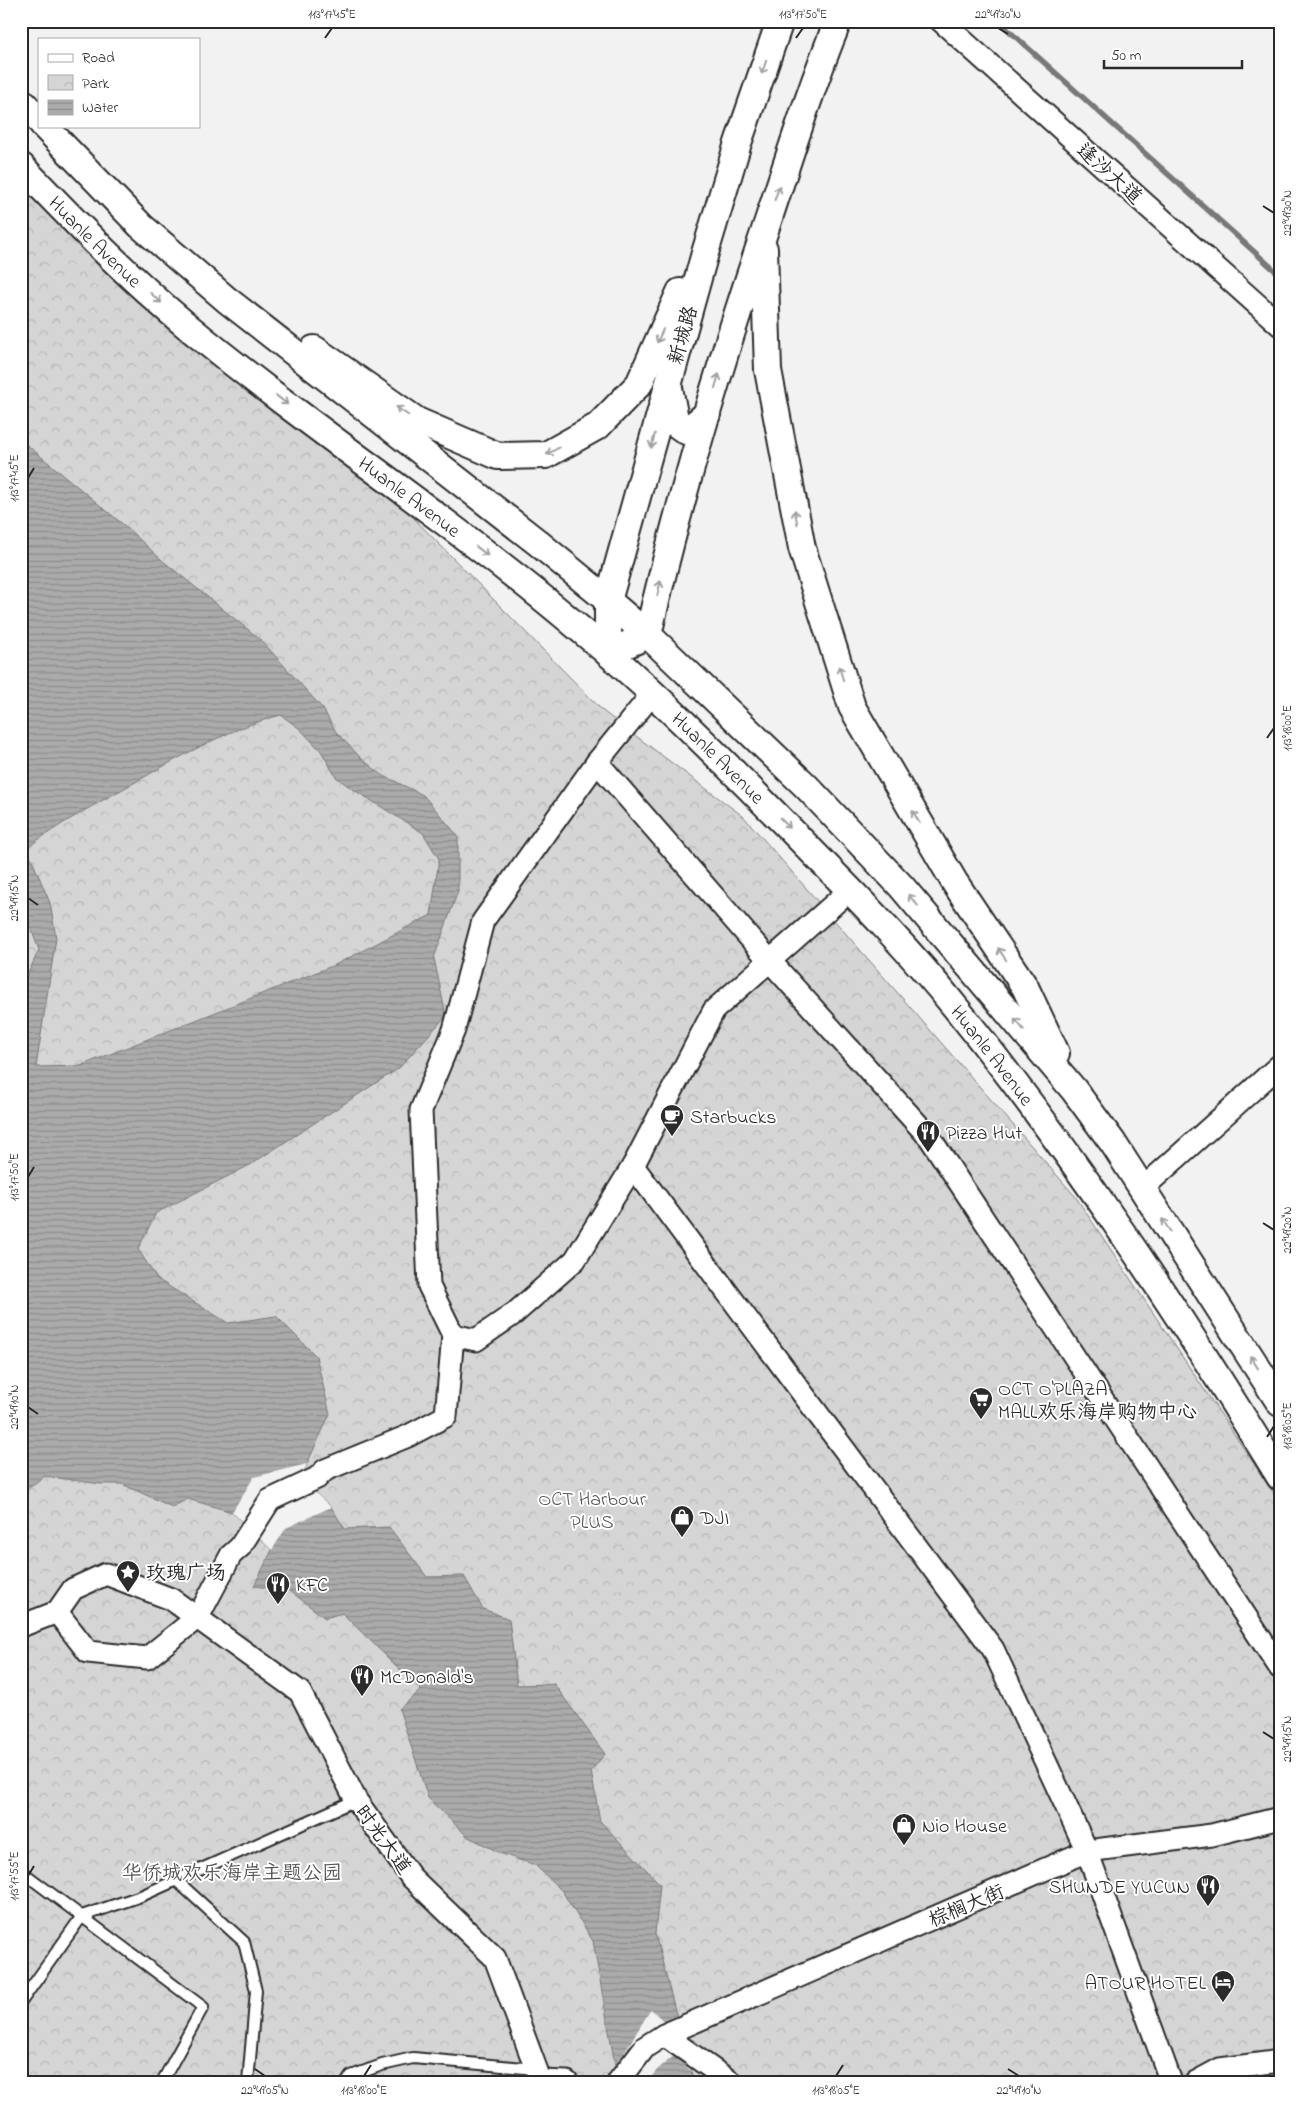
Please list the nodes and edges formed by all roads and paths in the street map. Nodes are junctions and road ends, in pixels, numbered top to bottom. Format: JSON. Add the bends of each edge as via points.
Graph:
{"nodes":[{"id":1,"x":780,"y":21,"type":"edge"},
{"id":2,"x":838,"y":21,"type":"edge"},
{"id":3,"x":941,"y":21,"type":"edge"},
{"id":4,"x":21,"y":101,"type":"edge"},
{"id":5,"x":38,"y":119,"type":"edge"},
{"id":6,"x":46,"y":128,"type":"edge"},
{"id":7,"x":21,"y":166,"type":"edge"},
{"id":8,"x":722,"y":195,"type":"junction"},
{"id":9,"x":764,"y":233,"type":"junction"},
{"id":10,"x":168,"y":250,"type":"junction"},
{"id":11,"x":1280,"y":325,"type":"edge"},
{"id":12,"x":668,"y":382,"type":"junction"},
{"id":13,"x":707,"y":414,"type":"junction"},
{"id":14,"x":463,"y":484,"type":"junction"},
{"id":15,"x":440,"y":518,"type":"junction"},
{"id":16,"x":608,"y":601,"type":"junction"},
{"id":17,"x":648,"y":635,"type":"junction"},
{"id":18,"x":608,"y":653,"type":"junction"},
{"id":19,"x":652,"y":694,"type":"junction"},
{"id":20,"x":762,"y":743,"type":"junction"},
{"id":21,"x":597,"y":762,"type":"junction"},
{"id":22,"x":734,"y":772,"type":"junction"},
{"id":23,"x":850,"y":890,"type":"junction"},
{"id":24,"x":770,"y":961,"type":"junction"},
{"id":25,"x":1280,"y":1065,"type":"edge"},
{"id":26,"x":1074,"y":1090,"type":"junction"},
{"id":27,"x":633,"y":1166,"type":"junction"},
{"id":28,"x":1143,"y":1188,"type":"junction"},
{"id":29,"x":453,"y":1335,"type":"junction"},
{"id":30,"x":1280,"y":1404,"type":"edge"},
{"id":31,"x":1280,"y":1476,"type":"edge"},
{"id":32,"x":56,"y":1612,"type":"junction"},
{"id":33,"x":198,"y":1617,"type":"junction"},
{"id":34,"x":21,"y":1626,"type":"edge"},
{"id":35,"x":1280,"y":1668,"type":"edge"},
{"id":36,"x":356,"y":1800,"type":"junction"},
{"id":37,"x":1280,"y":1818,"type":"edge"},
{"id":38,"x":1087,"y":1851,"type":"junction"},
{"id":39,"x":21,"y":1871,"type":"edge"},
{"id":40,"x":176,"y":1880,"type":"junction"},
{"id":41,"x":82,"y":1916,"type":"junction"},
{"id":42,"x":21,"y":2002,"type":"edge"},
{"id":43,"x":664,"y":2035,"type":"junction"},
{"id":44,"x":1280,"y":2061,"type":"edge"},
{"id":45,"x":250,"y":2063,"type":"junction"},
{"id":46,"x":539,"y":2077,"type":"edge"},
{"id":47,"x":162,"y":2082,"type":"edge"},
{"id":48,"x":248,"y":2082,"type":"edge"},
{"id":49,"x":257,"y":2082,"type":"edge"},
{"id":50,"x":347,"y":2082,"type":"edge"},
{"id":51,"x":567,"y":2082,"type":"edge"},
{"id":52,"x":618,"y":2082,"type":"edge"},
{"id":53,"x":731,"y":2082,"type":"edge"},
{"id":54,"x":1170,"y":2082,"type":"edge"},
{"id":55,"x":1196,"y":2082,"type":"edge"}],
"edges":[{"from":1,"to":8,"type":"street","name":"新城路","one_way":true},
{"from":9,"to":2,"type":"street","one_way":true},
{"from":3,"to":11,"type":"street","name":"逢沙大道"},
{"from":4,"to":5,"type":"street"},
{"from":6,"to":10,"type":"street","name":"Huanle Avenue","via":[[140,226]]},
{"from":7,"to":15,"type":"street","name":"Huanle Avenue","one_way":true,"via":[[70,218],[184,324]]},
{"from":8,"to":10,"type":"street","one_way":true,"via":[[639,384],[598,426],[546,455],[498,456],[417,421]]},
{"from":8,"to":12,"type":"street","name":"新城路"},
{"from":13,"to":9,"type":"street","one_way":true},
{"from":26,"to":9,"type":"street","one_way":true,"via":[[1024,987],[954,883],[852,707],[802,548],[768,370]]},
{"from":10,"to":14,"type":"street","name":"Huanle Avenue","via":[[227,300]]},
{"from":12,"to":13,"type":"street","via":[[676,424],[686,431]]},
{"from":12,"to":16,"type":"street","name":"新城路","one_way":true},
{"from":17,"to":13,"type":"street","one_way":true,"via":[[663,569]]},
{"from":14,"to":15,"type":"street"},
{"from":14,"to":16,"type":"street","name":"Huanle Avenue"},
{"from":15,"to":18,"type":"street","name":"Huanle Avenue","one_way":true},
{"from":16,"to":17,"type":"street","name":"Huanle Avenue"},
{"from":16,"to":18,"type":"street","name":"新城路"},
{"from":17,"to":18,"type":"street"},
{"from":17,"to":20,"type":"street","name":"Huanle Avenue"},
{"from":18,"to":19,"type":"street","name":"Huanle Avenue"},
{"from":19,"to":21,"type":"street"},
{"from":19,"to":22,"type":"street","name":"Huanle Avenue"},
{"from":20,"to":22,"type":"street"},
{"from":26,"to":20,"type":"street","name":"Huanle Avenue","one_way":true,"via":[[901,886]]},
{"from":21,"to":24,"type":"street"},
{"from":21,"to":29,"type":"street","via":[[483,921],[454,1030],[421,1110],[429,1286]]},
{"from":22,"to":23,"type":"street","name":"Huanle Avenue","one_way":true},
{"from":23,"to":24,"type":"street"},
{"from":23,"to":31,"type":"street","name":"Huanle Avenue","via":[[893,934],[956,1008],[1088,1180]]},
{"from":24,"to":27,"type":"street","via":[[714,1010]]},
{"from":24,"to":35,"type":"street","via":[[930,1138]]},
{"from":25,"to":28,"type":"street"},
{"from":26,"to":28,"type":"street","name":"Huanle Avenue"},
{"from":27,"to":29,"type":"street","via":[[575,1260],[515,1314],[476,1340]]},
{"from":27,"to":38,"type":"street","via":[[993,1649]]},
{"from":30,"to":28,"type":"street","name":"Huanle Avenue","one_way":true},
{"from":29,"to":33,"type":"street","via":[[446,1416],[408,1436],[325,1470],[317,1478],[270,1500],[240,1547],[231,1555]]},
{"from":32,"to":33,"type":"street","name":"时光大道","via":[[73,1589],[106,1574],[171,1599]]},
{"from":32,"to":33,"type":"street","via":[[88,1652],[147,1658]]},
{"from":32,"to":34,"type":"street"},
{"from":33,"to":36,"type":"street","name":"时光大道","via":[[300,1692]]},
{"from":36,"to":40,"type":"lane"},
{"from":36,"to":46,"type":"street","name":"时光大道","via":[[411,1878],[495,1958]]},
{"from":37,"to":38,"type":"street","name":"棕榈大街","via":[[1212,1835]]},
{"from":38,"to":43,"type":"street","name":"棕榈大街"},
{"from":38,"to":54,"type":"street"},
{"from":39,"to":41,"type":"lane"},
{"from":40,"to":41,"type":"lane"},
{"from":40,"to":45,"type":"lane","via":[[244,1942],[256,1991]]},
{"from":41,"to":42,"type":"lane"},
{"from":41,"to":47,"type":"lane","via":[[203,2007]]},
{"from":43,"to":52,"type":"street","name":"棕榈大街","via":[[645,2047]]},
{"from":43,"to":53,"type":"street"},
{"from":44,"to":55,"type":"street","via":[[1220,2069]]},
{"from":45,"to":48,"type":"lane"},
{"from":45,"to":49,"type":"lane"},
{"from":46,"to":50,"type":"lane","via":[[413,2058],[351,2076]]},
{"from":46,"to":51,"type":"street"}]}
